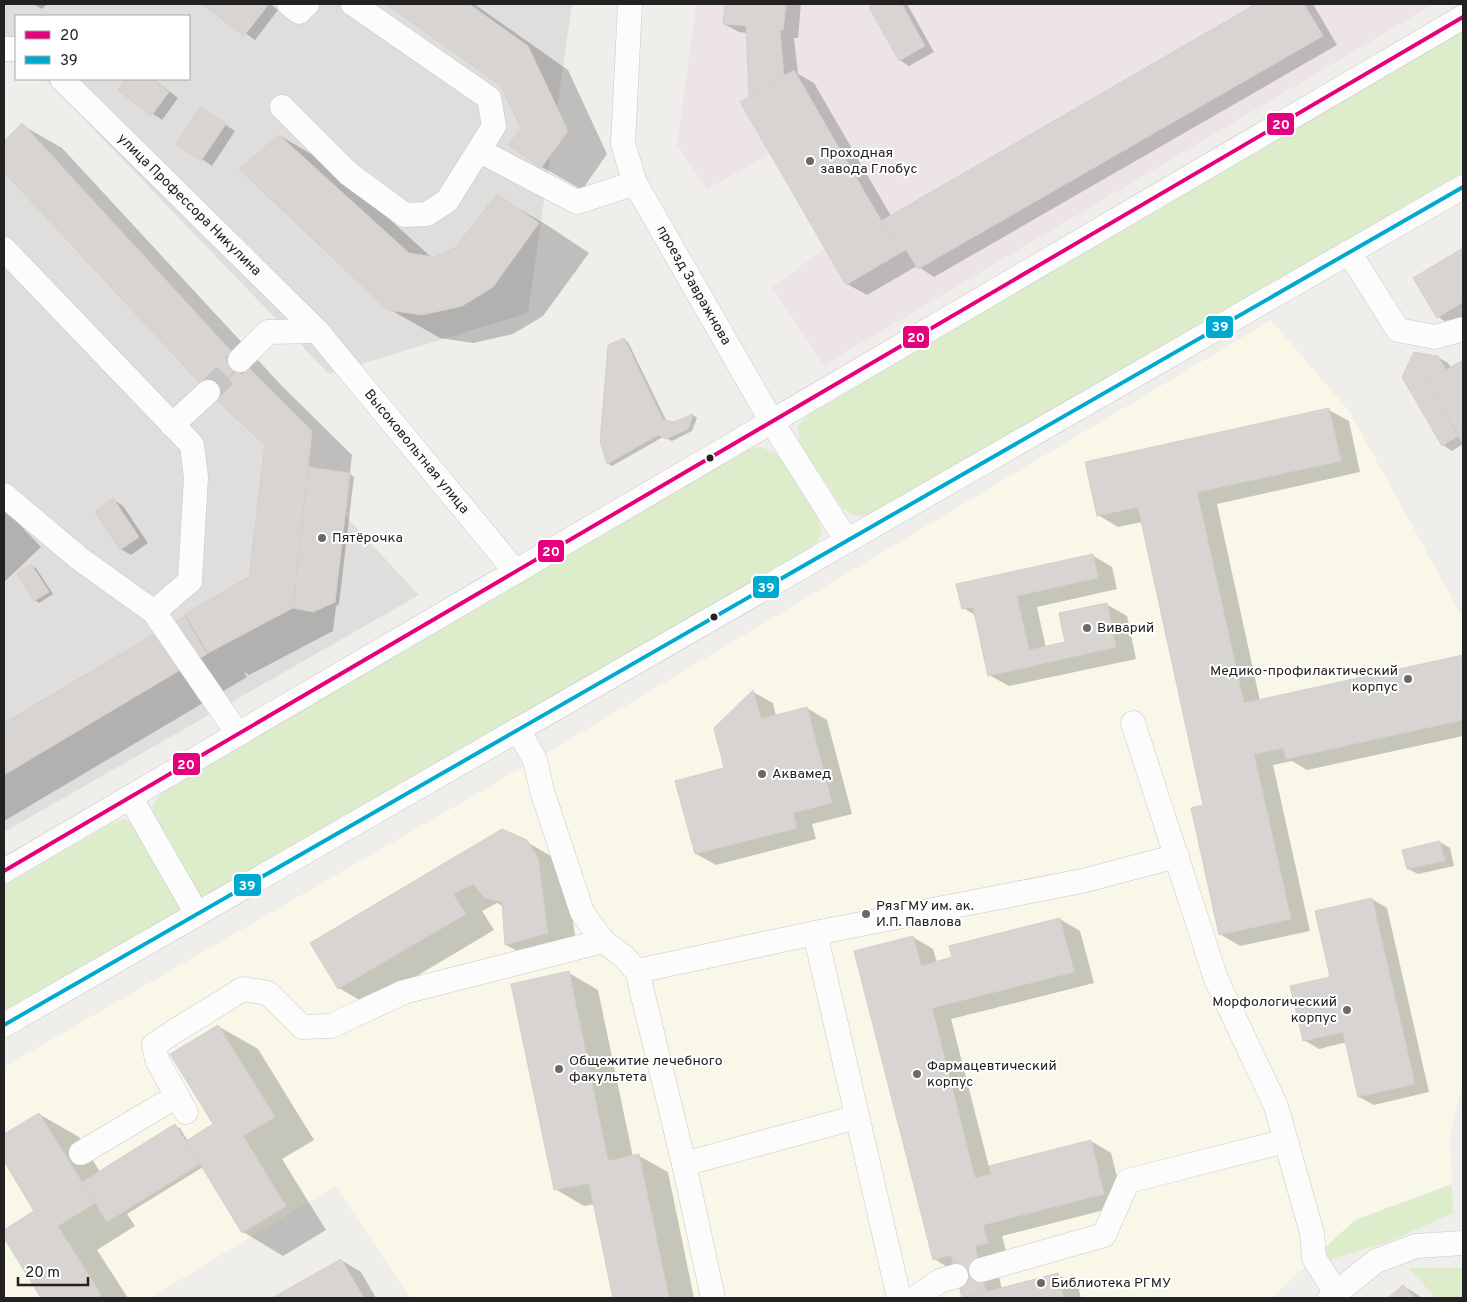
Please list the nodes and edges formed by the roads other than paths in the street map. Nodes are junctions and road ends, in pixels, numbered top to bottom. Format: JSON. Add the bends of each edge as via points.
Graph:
{"nodes":[{"id":1,"x":289,"y":4,"type":"edge"},
{"id":2,"x":307,"y":4,"type":"edge"},
{"id":3,"x":353,"y":4,"type":"edge"},
{"id":4,"x":624,"y":6,"type":"edge"},
{"id":5,"x":1463,"y":17,"type":"edge"},
{"id":6,"x":63,"y":80,"type":"edge"},
{"id":7,"x":282,"y":107,"type":"dead end"},
{"id":8,"x":480,"y":151,"type":"junction"},
{"id":9,"x":635,"y":183,"type":"junction"},
{"id":10,"x":1463,"y":186,"type":"edge"},
{"id":11,"x":4,"y":249,"type":"edge"},
{"id":12,"x":1349,"y":252,"type":"junction"},
{"id":13,"x":1463,"y":329,"type":"edge"},
{"id":14,"x":317,"y":331,"type":"junction"},
{"id":15,"x":240,"y":360,"type":"tunnel mouth"},
{"id":16,"x":208,"y":392,"type":"tunnel mouth"},
{"id":17,"x":772,"y":422,"type":"junction"},
{"id":18,"x":172,"y":425,"type":"junction"},
{"id":19,"x":4,"y":495,"type":"edge"},
{"id":20,"x":847,"y":541,"type":"junction"},
{"id":21,"x":516,"y":572,"type":"junction"},
{"id":22,"x":154,"y":612,"type":"junction"},
{"id":23,"x":1134,"y":723,"type":"dead end"},
{"id":24,"x":518,"y":730,"type":"junction"},
{"id":25,"x":238,"y":734,"type":"junction"},
{"id":26,"x":130,"y":797,"type":"junction"},
{"id":27,"x":1177,"y":856,"type":"junction"},
{"id":28,"x":4,"y":871,"type":"edge"},
{"id":29,"x":198,"y":914,"type":"junction"},
{"id":30,"x":815,"y":933,"type":"junction"},
{"id":31,"x":603,"y":941,"type":"junction"},
{"id":32,"x":637,"y":971,"type":"junction"},
{"id":33,"x":4,"y":1025,"type":"edge"},
{"id":34,"x":857,"y":1118,"type":"junction"},
{"id":35,"x":1285,"y":1141,"type":"junction"},
{"id":36,"x":81,"y":1154,"type":"dead end"},
{"id":37,"x":684,"y":1164,"type":"junction"},
{"id":38,"x":1463,"y":1243,"type":"edge"},
{"id":39,"x":981,"y":1270,"type":"dead end"},
{"id":40,"x":956,"y":1276,"type":"dead end"},
{"id":41,"x":1333,"y":1296,"type":"edge"},
{"id":42,"x":713,"y":1298,"type":"edge"},
{"id":43,"x":899,"y":1298,"type":"edge"},
{"id":44,"x":915,"y":1298,"type":"edge"}],
"edges":[{"from":1,"to":2,"type":"street","via":[[299,12]]},
{"from":3,"to":8,"type":"street","via":[[489,98],[494,126]]},
{"from":4,"to":9,"type":"street","name":"проезд Завражнова","via":[[623,144]]},
{"from":5,"to":17,"type":"street"},
{"from":6,"to":14,"type":"street","name":"улица Профессора Никулина"},
{"from":7,"to":8,"type":"street","via":[[349,174],[405,215],[427,214],[448,201]]},
{"from":8,"to":9,"type":"street","via":[[577,202]]},
{"from":9,"to":17,"type":"street","name":"проезд Завражнова"},
{"from":10,"to":12,"type":"street"},
{"from":11,"to":18,"type":"street"},
{"from":12,"to":13,"type":"street","via":[[1398,330],[1435,337]]},
{"from":12,"to":20,"type":"street"},
{"from":14,"to":15,"type":"street","via":[[268,332]]},
{"from":14,"to":21,"type":"street","name":"Высоковольтная улица"},
{"from":16,"to":18,"type":"street"},
{"from":17,"to":20,"type":"street","name":"проезд Завражнова"},
{"from":17,"to":21,"type":"street"},
{"from":18,"to":22,"type":"street","via":[[192,445],[194,459],[196,477],[190,581]]},
{"from":19,"to":22,"type":"street","via":[[80,559]]},
{"from":20,"to":24,"type":"street"},
{"from":21,"to":25,"type":"street"},
{"from":22,"to":25,"type":"street"},
{"from":23,"to":27,"type":"street"},
{"from":24,"to":29,"type":"street"},
{"from":24,"to":31,"type":"street","via":[[535,760],[582,912]]},
{"from":25,"to":26,"type":"street"},
{"from":26,"to":28,"type":"street"},
{"from":26,"to":29,"type":"street"},
{"from":27,"to":30,"type":"street","via":[[1082,882]]},
{"from":27,"to":35,"type":"street","via":[[1216,979],[1276,1106]]},
{"from":29,"to":33,"type":"street"},
{"from":30,"to":32,"type":"street"},
{"from":30,"to":34,"type":"street"},
{"from":31,"to":32,"type":"street"},
{"from":31,"to":36,"type":"street","via":[[404,992],[331,1026],[302,1027],[268,993],[243,990],[154,1046],[157,1060],[181,1104]]},
{"from":32,"to":37,"type":"street"},
{"from":34,"to":37,"type":"street"},
{"from":34,"to":43,"type":"street"},
{"from":35,"to":39,"type":"street","via":[[1128,1181],[1104,1235]]},
{"from":35,"to":41,"type":"street","via":[[1312,1233],[1314,1258]]},
{"from":37,"to":42,"type":"street"},
{"from":38,"to":41,"type":"street","via":[[1416,1246],[1376,1261]]},
{"from":40,"to":44,"type":"street","via":[[940,1281]]}]}
